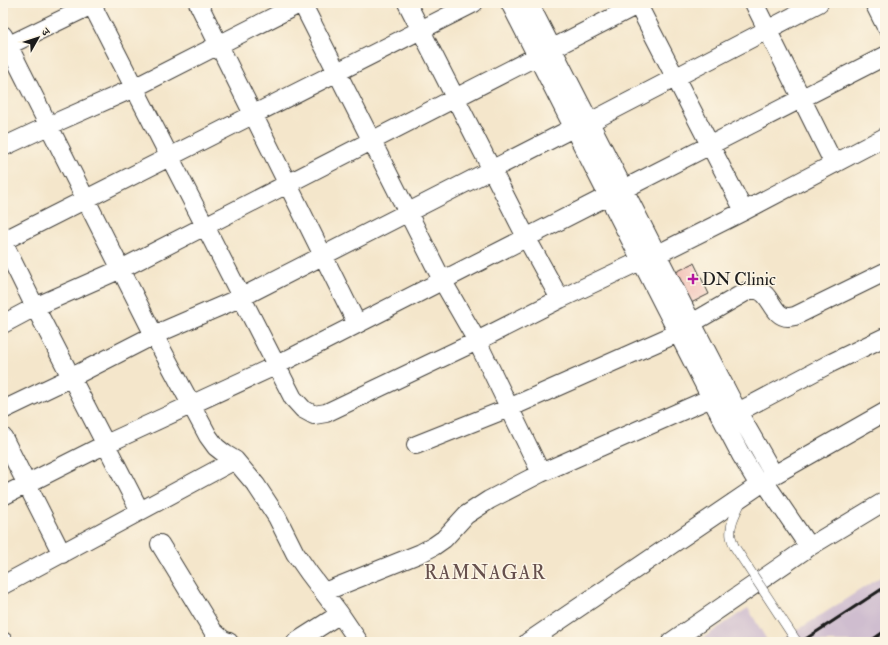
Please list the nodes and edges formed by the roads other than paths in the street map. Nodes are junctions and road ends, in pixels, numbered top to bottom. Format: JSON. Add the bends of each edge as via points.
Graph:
{"nodes":[{"id":1,"x":198,"y":3,"type":"edge"},
{"id":2,"x":301,"y":3,"type":"edge"},
{"id":3,"x":406,"y":3,"type":"edge"},
{"id":4,"x":474,"y":3,"type":"edge"},
{"id":5,"x":510,"y":3,"type":"edge"},
{"id":6,"x":529,"y":3,"type":"edge"},
{"id":7,"x":754,"y":3,"type":"edge"},
{"id":8,"x":819,"y":3,"type":"edge"},
{"id":9,"x":874,"y":3,"type":"edge"},
{"id":10,"x":94,"y":4,"type":"edge"},
{"id":11,"x":639,"y":4,"type":"edge"},
{"id":12,"x":885,"y":25,"type":"edge"},
{"id":13,"x":420,"y":30,"type":"junction"},
{"id":14,"x":767,"y":30,"type":"junction"},
{"id":15,"x":5,"y":43,"type":"edge"},
{"id":16,"x":218,"y":45,"type":"junction"},
{"id":17,"x":544,"y":52,"type":"junction"},
{"id":18,"x":885,"y":56,"type":"edge"},
{"id":19,"x":337,"y":72,"type":"junction"},
{"id":20,"x":675,"y":77,"type":"junction"},
{"id":21,"x":134,"y":88,"type":"junction"},
{"id":22,"x":455,"y":98,"type":"junction"},
{"id":23,"x":802,"y":98,"type":"junction"},
{"id":24,"x":253,"y":115,"type":"junction"},
{"id":25,"x":581,"y":125,"type":"junction"},
{"id":26,"x":48,"y":126,"type":"junction"},
{"id":27,"x":885,"y":137,"type":"edge"},
{"id":28,"x":372,"y":141,"type":"junction"},
{"id":29,"x":710,"y":145,"type":"junction"},
{"id":30,"x":3,"y":147,"type":"edge"},
{"id":31,"x":170,"y":157,"type":"junction"},
{"id":32,"x":834,"y":164,"type":"junction"},
{"id":33,"x":492,"y":170,"type":"junction"},
{"id":34,"x":288,"y":184,"type":"junction"},
{"id":35,"x":616,"y":192,"type":"junction"},
{"id":36,"x":86,"y":199,"type":"junction"},
{"id":37,"x":744,"y":211,"type":"junction"},
{"id":38,"x":408,"y":212,"type":"junction"},
{"id":39,"x":205,"y":226,"type":"junction"},
{"id":40,"x":526,"y":237,"type":"junction"},
{"id":41,"x":3,"y":241,"type":"edge"},
{"id":42,"x":658,"y":254,"type":"junction"},
{"id":43,"x":323,"y":255,"type":"junction"},
{"id":44,"x":640,"y":261,"type":"junction"},
{"id":45,"x":121,"y":269,"type":"junction"},
{"id":46,"x":885,"y":272,"type":"edge"},
{"id":47,"x":442,"y":280,"type":"junction"},
{"id":48,"x":242,"y":297,"type":"junction"},
{"id":49,"x":560,"y":299,"type":"junction"},
{"id":50,"x":35,"y":307,"type":"junction"},
{"id":51,"x":692,"y":323,"type":"junction"},
{"id":52,"x":3,"y":324,"type":"edge"},
{"id":53,"x":357,"y":324,"type":"junction"},
{"id":54,"x":678,"y":333,"type":"junction"},
{"id":55,"x":154,"y":335,"type":"junction"},
{"id":56,"x":885,"y":337,"type":"edge"},
{"id":57,"x":477,"y":341,"type":"junction"},
{"id":58,"x":277,"y":365,"type":"junction"},
{"id":59,"x":72,"y":377,"type":"junction"},
{"id":60,"x":711,"y":398,"type":"junction"},
{"id":61,"x":192,"y":405,"type":"junction"},
{"id":62,"x":509,"y":408,"type":"junction"},
{"id":63,"x":3,"y":410,"type":"edge"},
{"id":64,"x":738,"y":412,"type":"junction"},
{"id":65,"x":885,"y":412,"type":"edge"},
{"id":66,"x":3,"y":437,"type":"edge"},
{"id":67,"x":106,"y":444,"type":"junction"},
{"id":68,"x":416,"y":445,"type":"dead end"},
{"id":69,"x":235,"y":460,"type":"junction"},
{"id":70,"x":541,"y":473,"type":"junction"},
{"id":71,"x":766,"y":480,"type":"junction"},
{"id":72,"x":27,"y":483,"type":"junction"},
{"id":73,"x":744,"y":495,"type":"junction"},
{"id":74,"x":3,"y":496,"type":"edge"},
{"id":75,"x":885,"y":501,"type":"edge"},
{"id":76,"x":140,"y":511,"type":"junction"},
{"id":77,"x":160,"y":544,"type":"dead end"},
{"id":78,"x":809,"y":547,"type":"junction"},
{"id":79,"x":62,"y":554,"type":"junction"},
{"id":80,"x":3,"y":585,"type":"edge"},
{"id":81,"x":324,"y":592,"type":"junction"},
{"id":82,"x":340,"y":614,"type":"junction"},
{"id":83,"x":229,"y":642,"type":"edge"},
{"id":84,"x":296,"y":642,"type":"edge"},
{"id":85,"x":359,"y":642,"type":"edge"},
{"id":86,"x":528,"y":642,"type":"edge"},
{"id":87,"x":671,"y":642,"type":"edge"},
{"id":88,"x":797,"y":642,"type":"edge"}],
"edges":[{"from":1,"to":16,"type":"street"},
{"from":2,"to":16,"type":"street"},
{"from":2,"to":19,"type":"street"},
{"from":3,"to":13,"type":"street"},
{"from":4,"to":13,"type":"street"},
{"from":5,"to":17,"type":"street"},
{"from":6,"to":17,"type":"street"},
{"from":7,"to":14,"type":"street"},
{"from":8,"to":14,"type":"street"},
{"from":9,"to":12,"type":"street"},
{"from":10,"to":15,"type":"street"},
{"from":10,"to":21,"type":"street"},
{"from":11,"to":17,"type":"street"},
{"from":11,"to":20,"type":"street"},
{"from":13,"to":19,"type":"street"},
{"from":13,"to":22,"type":"street"},
{"from":14,"to":20,"type":"street"},
{"from":14,"to":23,"type":"street"},
{"from":15,"to":26,"type":"street"},
{"from":16,"to":21,"type":"street"},
{"from":16,"to":24,"type":"street"},
{"from":17,"to":22,"type":"street"},
{"from":17,"to":25,"type":"street"},
{"from":18,"to":23,"type":"street"},
{"from":19,"to":24,"type":"street"},
{"from":19,"to":28,"type":"street"},
{"from":20,"to":25,"type":"street"},
{"from":20,"to":29,"type":"street"},
{"from":21,"to":26,"type":"street"},
{"from":21,"to":31,"type":"street"},
{"from":22,"to":28,"type":"street"},
{"from":22,"to":33,"type":"street"},
{"from":23,"to":29,"type":"street"},
{"from":23,"to":32,"type":"street"},
{"from":24,"to":31,"type":"street"},
{"from":24,"to":34,"type":"street"},
{"from":25,"to":33,"type":"street"},
{"from":25,"to":35,"type":"street"},
{"from":26,"to":30,"type":"street"},
{"from":26,"to":36,"type":"street"},
{"from":27,"to":32,"type":"street"},
{"from":28,"to":34,"type":"street"},
{"from":28,"to":38,"type":"street"},
{"from":29,"to":35,"type":"street"},
{"from":29,"to":37,"type":"street"},
{"from":31,"to":36,"type":"street"},
{"from":31,"to":39,"type":"street"},
{"from":32,"to":37,"type":"street"},
{"from":33,"to":38,"type":"street"},
{"from":33,"to":40,"type":"street"},
{"from":34,"to":39,"type":"street"},
{"from":34,"to":43,"type":"street"},
{"from":35,"to":40,"type":"street"},
{"from":35,"to":42,"type":"street"},
{"from":35,"to":44,"type":"street"},
{"from":36,"to":41,"type":"street"},
{"from":36,"to":45,"type":"street"},
{"from":37,"to":42,"type":"street"},
{"from":38,"to":43,"type":"street"},
{"from":38,"to":47,"type":"street"},
{"from":39,"to":45,"type":"street"},
{"from":39,"to":48,"type":"street"},
{"from":40,"to":47,"type":"street"},
{"from":40,"to":49,"type":"street"},
{"from":41,"to":50,"type":"street"},
{"from":42,"to":44,"type":"street"},
{"from":42,"to":51,"type":"street"},
{"from":43,"to":48,"type":"street"},
{"from":43,"to":53,"type":"street"},
{"from":44,"to":49,"type":"street"},
{"from":44,"to":54,"type":"street"},
{"from":45,"to":50,"type":"street"},
{"from":45,"to":55,"type":"street"},
{"from":46,"to":51,"type":"street","via":[[795,316],[781,315],[761,291],[749,290]]},
{"from":47,"to":53,"type":"street"},
{"from":47,"to":57,"type":"street"},
{"from":48,"to":55,"type":"street"},
{"from":48,"to":58,"type":"street"},
{"from":49,"to":57,"type":"street"},
{"from":50,"to":52,"type":"street"},
{"from":50,"to":59,"type":"street"},
{"from":51,"to":64,"type":"street"},
{"from":53,"to":58,"type":"street"},
{"from":54,"to":60,"type":"street"},
{"from":54,"to":62,"type":"street"},
{"from":55,"to":59,"type":"street"},
{"from":55,"to":61,"type":"street"},
{"from":56,"to":64,"type":"street"},
{"from":57,"to":58,"type":"street","via":[[326,413],[314,415],[303,409],[293,398]]},
{"from":57,"to":62,"type":"street"},
{"from":58,"to":61,"type":"street"},
{"from":59,"to":63,"type":"street"},
{"from":59,"to":67,"type":"street"},
{"from":60,"to":70,"type":"street"},
{"from":60,"to":71,"type":"street","via":[[741,455]]},
{"from":61,"to":67,"type":"street"},
{"from":61,"to":69,"type":"street","via":[[216,447]]},
{"from":62,"to":68,"type":"street"},
{"from":62,"to":70,"type":"street"},
{"from":64,"to":71,"type":"street"},
{"from":65,"to":71,"type":"street"},
{"from":66,"to":72,"type":"street"},
{"from":67,"to":72,"type":"street"},
{"from":67,"to":76,"type":"street"},
{"from":69,"to":76,"type":"street"},
{"from":69,"to":81,"type":"street","via":[[267,500],[295,553]]},
{"from":70,"to":81,"type":"street","via":[[466,515],[434,546]]},
{"from":71,"to":73,"type":"street"},
{"from":71,"to":78,"type":"street"},
{"from":72,"to":74,"type":"street"},
{"from":72,"to":79,"type":"street"},
{"from":73,"to":86,"type":"street"},
{"from":73,"to":88,"type":"lane","bridge":true,"via":[[731,528],[734,546]]},
{"from":75,"to":78,"type":"street"},
{"from":76,"to":79,"type":"street"},
{"from":77,"to":83,"type":"street","via":[[213,631]]},
{"from":78,"to":87,"type":"street"},
{"from":79,"to":80,"type":"street"},
{"from":81,"to":82,"type":"street"},
{"from":82,"to":84,"type":"street"},
{"from":82,"to":85,"type":"street"}]}
